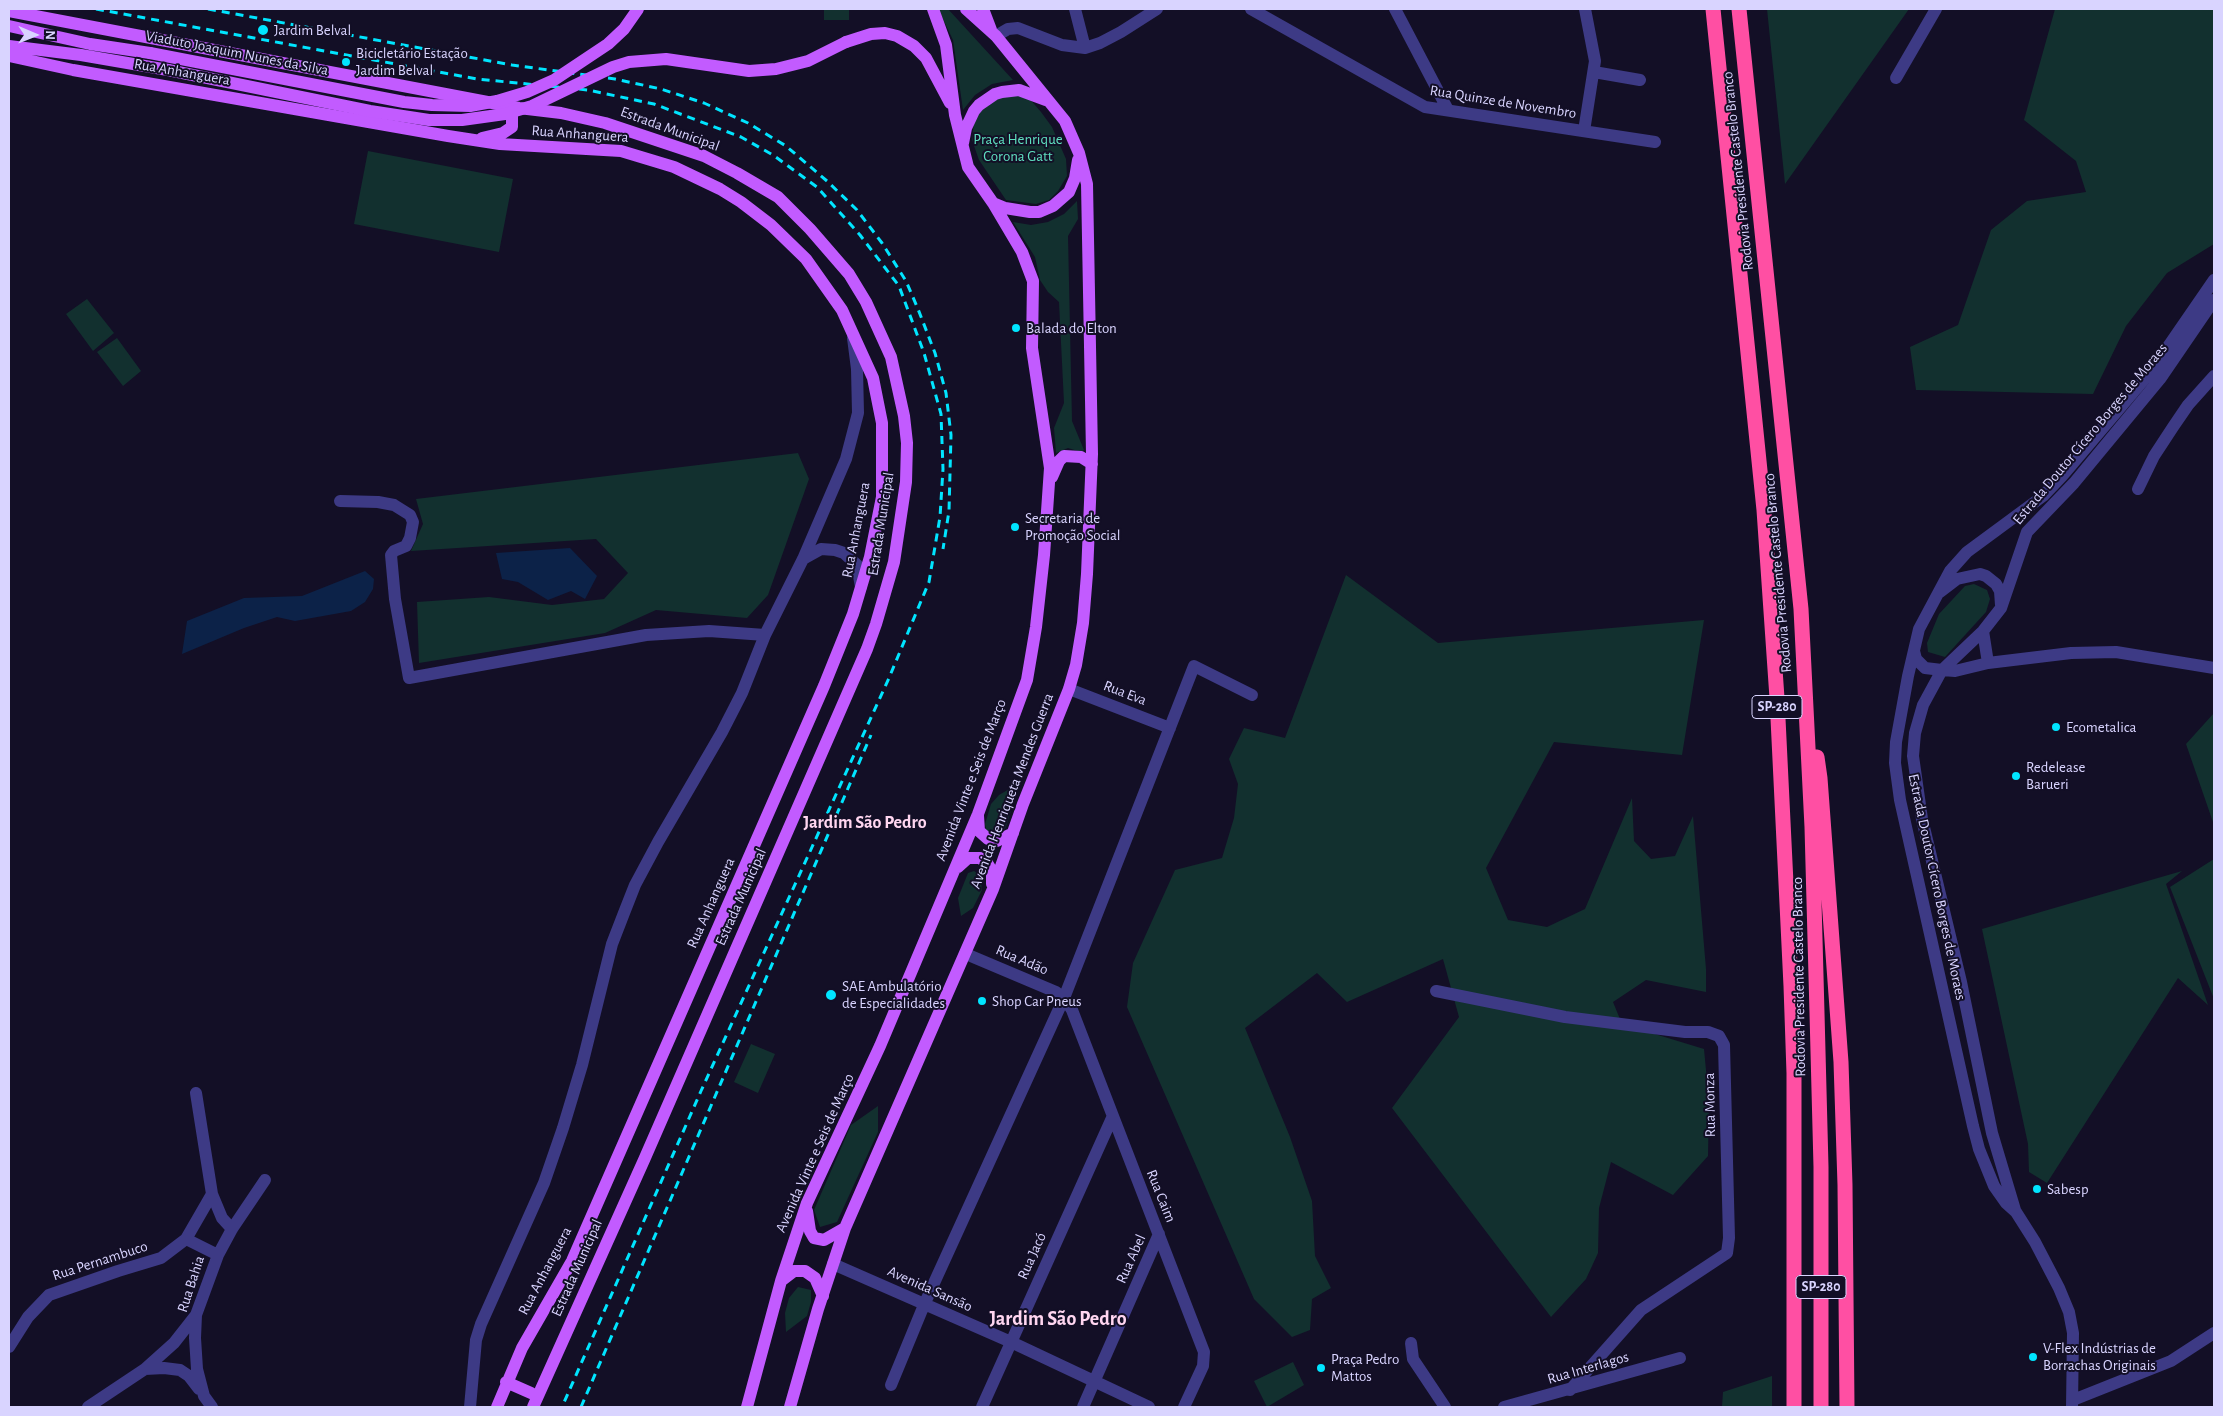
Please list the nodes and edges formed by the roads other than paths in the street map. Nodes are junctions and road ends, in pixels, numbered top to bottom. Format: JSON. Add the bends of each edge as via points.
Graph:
{"nodes":[{"id":1,"x":638,"y":9,"type":"edge"},
{"id":2,"x":933,"y":9,"type":"edge"},
{"id":3,"x":966,"y":9,"type":"edge"},
{"id":4,"x":983,"y":9,"type":"edge"},
{"id":5,"x":1075,"y":9,"type":"edge"},
{"id":6,"x":1157,"y":9,"type":"edge"},
{"id":7,"x":1251,"y":9,"type":"edge"},
{"id":8,"x":1395,"y":9,"type":"edge"},
{"id":9,"x":1585,"y":9,"type":"edge"},
{"id":10,"x":1713,"y":9,"type":"edge"},
{"id":11,"x":1739,"y":9,"type":"edge"},
{"id":12,"x":1936,"y":9,"type":"edge"},
{"id":13,"x":9,"y":12,"type":"edge"},
{"id":14,"x":9,"y":26,"type":"edge"},
{"id":15,"x":994,"y":34,"type":"junction"},
{"id":16,"x":9,"y":46,"type":"edge"},
{"id":17,"x":1085,"y":48,"type":"junction"},
{"id":18,"x":9,"y":56,"type":"edge"},
{"id":19,"x":1594,"y":72,"type":"junction"},
{"id":20,"x":1896,"y":78,"type":"dead end"},
{"id":21,"x":1640,"y":80,"type":"dead end"},
{"id":22,"x":1050,"y":103,"type":"junction"},
{"id":23,"x":503,"y":105,"type":"junction"},
{"id":24,"x":1448,"y":110,"type":"junction"},
{"id":25,"x":955,"y":115,"type":"junction"},
{"id":26,"x":1584,"y":131,"type":"junction"},
{"id":27,"x":472,"y":139,"type":"junction"},
{"id":28,"x":1655,"y":142,"type":"dead end"},
{"id":29,"x":962,"y":148,"type":"junction"},
{"id":30,"x":1079,"y":152,"type":"junction"},
{"id":31,"x":993,"y":203,"type":"junction"},
{"id":32,"x":2214,"y":280,"type":"edge"},
{"id":33,"x":2214,"y":300,"type":"edge"},
{"id":34,"x":852,"y":333,"type":"junction"},
{"id":35,"x":2214,"y":376,"type":"edge"},
{"id":36,"x":1092,"y":464,"type":"junction"},
{"id":37,"x":1050,"y":483,"type":"junction"},
{"id":38,"x":2138,"y":489,"type":"dead end"},
{"id":39,"x":340,"y":501,"type":"dead end"},
{"id":40,"x":803,"y":558,"type":"junction"},
{"id":41,"x":862,"y":590,"type":"junction"},
{"id":42,"x":1937,"y":594,"type":"junction"},
{"id":43,"x":2001,"y":608,"type":"junction"},
{"id":44,"x":1982,"y":631,"type":"junction"},
{"id":45,"x":765,"y":635,"type":"junction"},
{"id":46,"x":1914,"y":651,"type":"junction"},
{"id":47,"x":1988,"y":663,"type":"junction"},
{"id":48,"x":2214,"y":668,"type":"edge"},
{"id":49,"x":1942,"y":670,"type":"junction"},
{"id":50,"x":1069,"y":690,"type":"junction"},
{"id":51,"x":1806,"y":691,"type":"junction"},
{"id":52,"x":1252,"y":696,"type":"dead end"},
{"id":53,"x":1170,"y":728,"type":"junction"},
{"id":54,"x":978,"y":814,"type":"junction"},
{"id":55,"x":1012,"y":833,"type":"junction"},
{"id":56,"x":953,"y":872,"type":"junction"},
{"id":57,"x":993,"y":889,"type":"junction"},
{"id":58,"x":966,"y":954,"type":"junction"},
{"id":59,"x":1436,"y":991,"type":"dead end"},
{"id":60,"x":1064,"y":998,"type":"junction"},
{"id":61,"x":196,"y":1093,"type":"dead end"},
{"id":62,"x":1112,"y":1118,"type":"junction"},
{"id":63,"x":265,"y":1180,"type":"dead end"},
{"id":64,"x":212,"y":1194,"type":"junction"},
{"id":65,"x":807,"y":1203,"type":"junction"},
{"id":66,"x":2016,"y":1212,"type":"junction"},
{"id":67,"x":845,"y":1228,"type":"junction"},
{"id":68,"x":232,"y":1229,"type":"junction"},
{"id":69,"x":1159,"y":1234,"type":"junction"},
{"id":70,"x":186,"y":1239,"type":"junction"},
{"id":71,"x":218,"y":1255,"type":"junction"},
{"id":72,"x":833,"y":1264,"type":"junction"},
{"id":73,"x":596,"y":1266,"type":"junction"},
{"id":74,"x":780,"y":1281,"type":"junction"},
{"id":75,"x":823,"y":1296,"type":"junction"},
{"id":76,"x":924,"y":1305,"type":"junction"},
{"id":77,"x":196,"y":1315,"type":"junction"},
{"id":78,"x":2214,"y":1332,"type":"edge"},
{"id":79,"x":1011,"y":1342,"type":"junction"},
{"id":80,"x":1411,"y":1343,"type":"dead end"},
{"id":81,"x":9,"y":1346,"type":"edge"},
{"id":82,"x":1680,"y":1358,"type":"dead end"},
{"id":83,"x":145,"y":1370,"type":"junction"},
{"id":84,"x":1095,"y":1381,"type":"junction"},
{"id":85,"x":506,"y":1382,"type":"junction"},
{"id":86,"x":891,"y":1385,"type":"dead end"},
{"id":87,"x":1570,"y":1390,"type":"junction"},
{"id":88,"x":531,"y":1393,"type":"junction"},
{"id":89,"x":204,"y":1396,"type":"junction"},
{"id":90,"x":2073,"y":1404,"type":"edge"},
{"id":91,"x":88,"y":1407,"type":"edge"},
{"id":92,"x":212,"y":1407,"type":"edge"},
{"id":93,"x":470,"y":1407,"type":"edge"},
{"id":94,"x":497,"y":1407,"type":"edge"},
{"id":95,"x":527,"y":1407,"type":"edge"},
{"id":96,"x":533,"y":1407,"type":"edge"},
{"id":97,"x":747,"y":1407,"type":"edge"},
{"id":98,"x":790,"y":1407,"type":"edge"},
{"id":99,"x":982,"y":1407,"type":"edge"},
{"id":100,"x":1083,"y":1407,"type":"edge"},
{"id":101,"x":1149,"y":1407,"type":"edge"},
{"id":102,"x":1184,"y":1407,"type":"edge"},
{"id":103,"x":1445,"y":1407,"type":"edge"},
{"id":104,"x":1504,"y":1407,"type":"edge"},
{"id":105,"x":1794,"y":1407,"type":"edge"},
{"id":106,"x":1821,"y":1407,"type":"edge"},
{"id":107,"x":1847,"y":1407,"type":"edge"}],
"edges":[{"from":1,"to":14,"type":"main road","name":"Viaduto Joaquim Nunes da Silva","bridge":true,"via":[[608,44],[554,80],[497,102],[470,106],[404,102]]},
{"from":2,"to":25,"type":"main road","via":[[946,45]]},
{"from":3,"to":15,"type":"main road"},
{"from":4,"to":15,"type":"main road"},
{"from":5,"to":17,"type":"street"},
{"from":6,"to":17,"type":"street","via":[[1121,32]]},
{"from":7,"to":24,"type":"street","name":"Rua Quinze de Novembro","via":[[1416,103]]},
{"from":8,"to":24,"type":"street"},
{"from":9,"to":19,"type":"street"},
{"from":10,"to":105,"type":"highway","name":"Rodovia Presidente Castelo Branco","number":"SP-280","via":[[1764,510],[1777,708],[1792,986]]},
{"from":11,"to":51,"type":"highway","name":"Rodovia Presidente Castelo Branco","number":"SP-280","via":[[1801,609]]},
{"from":12,"to":20,"type":"street"},
{"from":13,"to":23,"type":"main road","name":"Estrada Municipal"},
{"from":15,"to":17,"type":"street","via":[[1018,28],[1062,45]]},
{"from":15,"to":22,"type":"main road"},
{"from":16,"to":25,"type":"main road","name":"Viaduto Joaquim Nunes da Silva","bridge":true,"via":[[168,70],[370,111],[429,120],[462,120],[505,114],[532,106],[629,62],[666,59],[749,71],[776,69],[808,61],[846,42],[885,33],[914,46],[926,58]]},
{"from":18,"to":27,"type":"main road","name":"Rua Anhanguera"},
{"from":19,"to":21,"type":"street"},
{"from":19,"to":26,"type":"street"},
{"from":22,"to":29,"type":"main road","via":[[1019,90],[996,94],[974,111]]},
{"from":22,"to":30,"type":"main road","via":[[1065,121]]},
{"from":23,"to":27,"type":"main road","via":[[512,116],[512,127],[496,135]]},
{"from":23,"to":73,"type":"main road","name":"Estrada Municipal","via":[[605,123],[675,145],[704,156],[778,198],[828,249],[866,302],[891,357],[899,385],[907,443],[906,482],[894,562],[867,649]]},
{"from":24,"to":26,"type":"street","name":"Rua Quinze de Novembro"},
{"from":25,"to":29,"type":"main road","name":"Avenida Vinte e Seis de Março"},
{"from":26,"to":28,"type":"street","name":"Rua Quinze de Novembro"},
{"from":27,"to":34,"type":"main road","name":"Rua Anhanguera","via":[[507,145],[600,149],[635,154],[674,167],[720,189],[770,225],[806,259],[842,310]]},
{"from":29,"to":31,"type":"main road","name":"Avenida Vinte e Seis de Março","via":[[968,166]]},
{"from":30,"to":31,"type":"main road","via":[[1073,183],[1064,198],[1053,206],[1039,212],[1020,212]]},
{"from":30,"to":36,"type":"main road","name":"Avenida Henriqueta Mendes Guerra","via":[[1088,210]]},
{"from":31,"to":37,"type":"main road","name":"Avenida Vinte e Seis de Março","via":[[1022,252],[1033,281],[1032,348],[1049,454]]},
{"from":32,"to":42,"type":"street","name":"Estrada Doutor Cícero Borges de Moraes","via":[[2152,370],[2062,476],[2043,496],[1967,552],[1950,570]]},
{"from":33,"to":43,"type":"street","name":"Estrada Doutor Cícero Borges de Moraes","via":[[2160,379],[2074,483],[2027,532]]},
{"from":34,"to":40,"type":"street","via":[[859,400],[856,427],[846,459]]},
{"from":34,"to":41,"type":"main road","name":"Rua Anhanguera","via":[[873,378],[884,447],[882,497]]},
{"from":35,"to":38,"type":"street","via":[[2173,426]]},
{"from":36,"to":37,"type":"main road","via":[[1081,457],[1064,456]]},
{"from":36,"to":50,"type":"main road","name":"Avenida Henriqueta Mendes Guerra","via":[[1083,623]]},
{"from":37,"to":54,"type":"main road","name":"Avenida Vinte e Seis de Março","via":[[1030,667]]},
{"from":39,"to":45,"type":"street","via":[[394,504],[410,515],[413,522],[406,546],[391,555],[408,678],[646,635],[709,631]]},
{"from":40,"to":41,"type":"street","via":[[821,549],[844,553],[857,565]]},
{"from":40,"to":45,"type":"street"},
{"from":41,"to":85,"type":"main road","name":"Rua Anhanguera","via":[[824,686],[572,1261],[538,1318]]},
{"from":42,"to":43,"type":"street","via":[[1956,579],[1980,574],[1996,584]]},
{"from":42,"to":46,"type":"street","name":"Estrada Doutor Cícero Borges de Moraes","via":[[1919,629]]},
{"from":43,"to":44,"type":"street","name":"Estrada Doutor Cícero Borges de Moraes"},
{"from":44,"to":47,"type":"street"},
{"from":44,"to":49,"type":"street","name":"Estrada Doutor Cícero Borges de Moraes"},
{"from":45,"to":93,"type":"street","via":[[722,732],[635,885],[612,944],[563,1128],[544,1183],[476,1340]]},
{"from":46,"to":49,"type":"street","via":[[1916,659],[1925,668]]},
{"from":46,"to":66,"type":"street","name":"Estrada Doutor Cícero Borges de Moraes","via":[[1898,727],[1895,752],[1897,780],[1975,1134],[1994,1186]]},
{"from":47,"to":48,"type":"street","via":[[2071,653],[2116,652]]},
{"from":47,"to":49,"type":"street","via":[[1955,671]]},
{"from":49,"to":66,"type":"street","name":"Estrada Doutor Cícero Borges de Moraes","via":[[1923,705],[1914,733],[1918,796],[1992,1133]]},
{"from":50,"to":53,"type":"street","name":"Rua Eva"},
{"from":50,"to":55,"type":"main road","name":"Avenida Henriqueta Mendes Guerra"},
{"from":51,"to":106,"type":"highway","name":"Rodovia Presidente Castelo Branco","number":"SP-280","via":[[1821,1167]]},
{"from":51,"to":107,"type":"highway","via":[[1820,778],[1841,1062]]},
{"from":52,"to":53,"type":"street","via":[[1194,666]]},
{"from":53,"to":60,"type":"street"},
{"from":54,"to":55,"type":"main road","via":[[979,831],[985,838],[997,841]]},
{"from":54,"to":56,"type":"main road","name":"Avenida Vinte e Seis de Março"},
{"from":55,"to":57,"type":"main road","name":"Avenida Henriqueta Mendes Guerra"},
{"from":56,"to":57,"type":"main road","via":[[968,858],[980,858],[992,871]]},
{"from":56,"to":65,"type":"main road","name":"Avenida Vinte e Seis de Março","via":[[880,1046]]},
{"from":57,"to":58,"type":"main road","name":"Avenida Henriqueta Mendes Guerra"},
{"from":58,"to":60,"type":"street","name":"Rua Adão"},
{"from":58,"to":67,"type":"main road","name":"Avenida Henriqueta Mendes Guerra"},
{"from":59,"to":87,"type":"street","name":"Rua Monza","via":[[1565,1017],[1708,1032],[1719,1036],[1724,1045],[1727,1253],[1641,1310]]},
{"from":60,"to":62,"type":"street","name":"Rua Caim","via":[[1072,1010]]},
{"from":60,"to":76,"type":"street"},
{"from":61,"to":64,"type":"street"},
{"from":62,"to":69,"type":"street","name":"Rua Caim"},
{"from":62,"to":79,"type":"street","name":"Rua Jacó"},
{"from":63,"to":68,"type":"street","name":"Rua Bahia"},
{"from":64,"to":68,"type":"street","via":[[222,1218]]},
{"from":64,"to":70,"type":"street","name":"Rua Pernambuco"},
{"from":65,"to":67,"type":"main road","via":[[808,1222],[814,1238],[824,1240]]},
{"from":65,"to":74,"type":"main road","name":"Avenida Vinte e Seis de Março"},
{"from":66,"to":90,"type":"street","name":"Estrada Doutor Cícero Borges de Moraes","via":[[2069,1312],[2074,1333]]},
{"from":67,"to":72,"type":"main road","name":"Avenida Henriqueta Mendes Guerra"},
{"from":68,"to":71,"type":"street","name":"Rua Bahia"},
{"from":69,"to":84,"type":"street","name":"Rua Abel"},
{"from":69,"to":102,"type":"street","name":"Rua Caim","via":[[1204,1352],[1203,1366]]},
{"from":70,"to":71,"type":"street"},
{"from":70,"to":81,"type":"street","name":"Rua Pernambuco","via":[[161,1258],[49,1295],[28,1317]]},
{"from":71,"to":77,"type":"street","name":"Rua Bahia"},
{"from":72,"to":75,"type":"main road","name":"Avenida Henriqueta Mendes Guerra"},
{"from":72,"to":76,"type":"street","name":"Avenida Sansão"},
{"from":73,"to":88,"type":"main road","via":[[580,1288]]},
{"from":73,"to":96,"type":"main road","name":"Estrada Municipal"},
{"from":74,"to":75,"type":"main road","via":[[794,1271],[805,1270],[816,1278]]},
{"from":74,"to":97,"type":"main road","name":"Avenida Vinte e Seis de Março"},
{"from":75,"to":98,"type":"main road","name":"Avenida Henriqueta Mendes Guerra"},
{"from":76,"to":79,"type":"street","name":"Avenida Sansão"},
{"from":76,"to":86,"type":"street"},
{"from":77,"to":83,"type":"street","via":[[174,1343]]},
{"from":77,"to":89,"type":"street","name":"Rua Bahia","via":[[195,1357]]},
{"from":78,"to":90,"type":"street","via":[[2171,1361]]},
{"from":79,"to":84,"type":"street","name":"Avenida Sansão"},
{"from":79,"to":99,"type":"street","name":"Rua Jacó"},
{"from":80,"to":103,"type":"street","via":[[1413,1359]]},
{"from":82,"to":87,"type":"street","name":"Rua Interlagos"},
{"from":83,"to":89,"type":"street","via":[[180,1370],[189,1376]]},
{"from":83,"to":91,"type":"street"},
{"from":84,"to":100,"type":"street","name":"Rua Abel"},
{"from":84,"to":101,"type":"street","name":"Avenida Sansão"},
{"from":85,"to":88,"type":"main road"},
{"from":85,"to":94,"type":"main road","name":"Rua Anhanguera"},
{"from":87,"to":104,"type":"street","name":"Rua Interlagos"},
{"from":88,"to":95,"type":"main road"},
{"from":89,"to":92,"type":"street","name":"Rua Bahia"}]}
